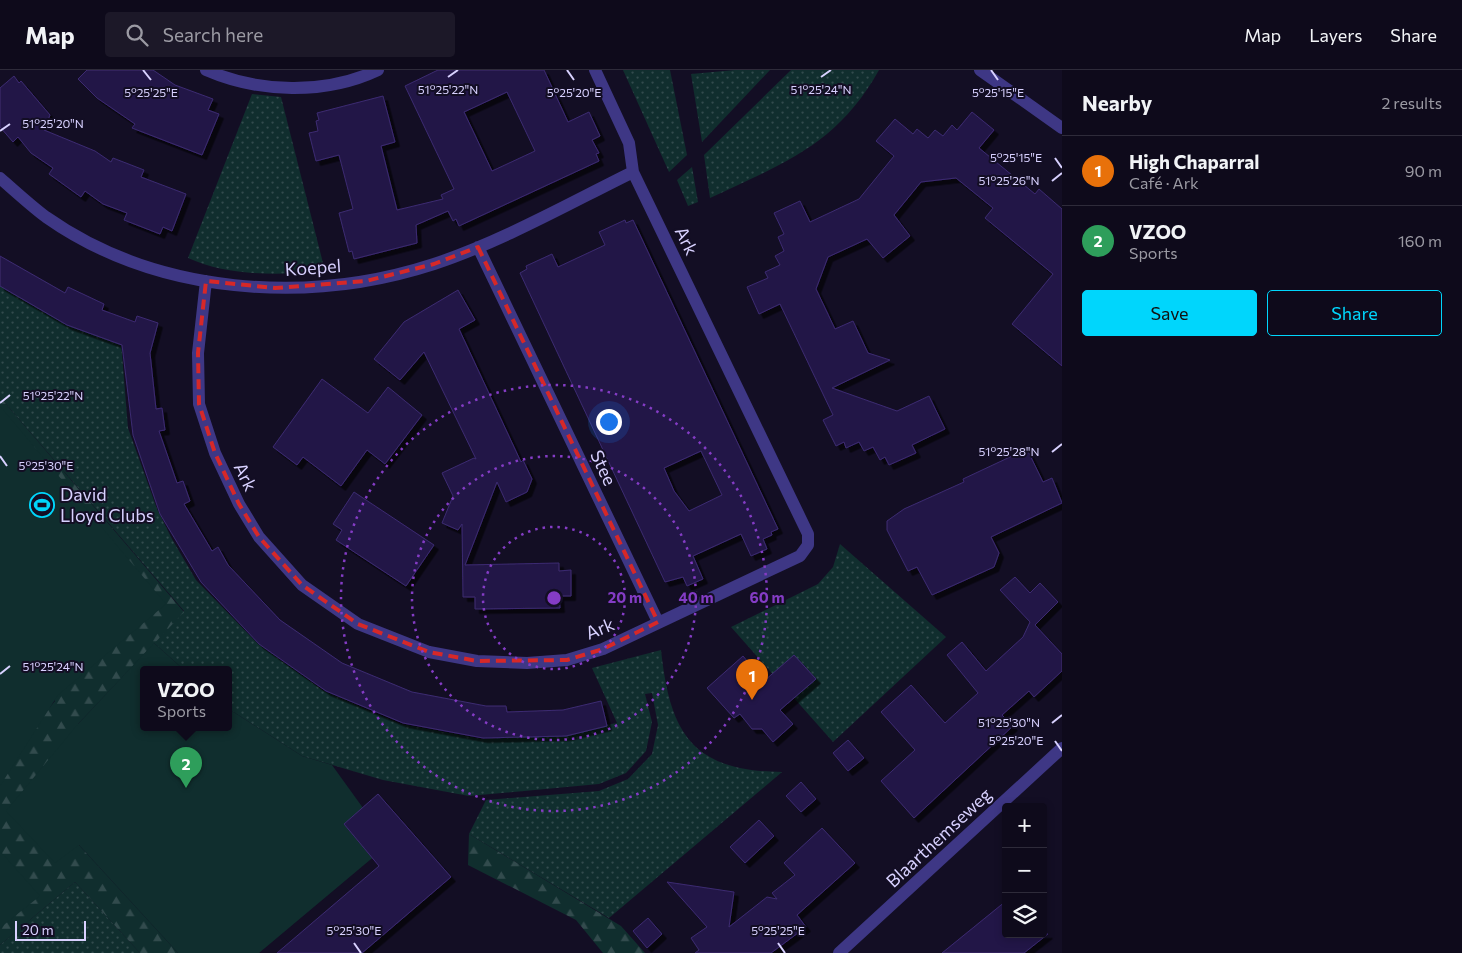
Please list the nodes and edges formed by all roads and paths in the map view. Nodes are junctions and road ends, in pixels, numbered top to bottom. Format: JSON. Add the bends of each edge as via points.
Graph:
{"nodes":[{"id":1,"x":206,"y":70,"type":"edge"},
{"id":2,"x":378,"y":70,"type":"edge"},
{"id":3,"x":595,"y":70,"type":"edge"},
{"id":4,"x":988,"y":72,"type":"edge"},
{"id":5,"x":1062,"y":128,"type":"edge"},
{"id":6,"x":633,"y":172,"type":"junction"},
{"id":7,"x":0,"y":178,"type":"edge"},
{"id":8,"x":478,"y":247,"type":"junction"},
{"id":9,"x":206,"y":281,"type":"junction"},
{"id":10,"x":658,"y":622,"type":"junction"},
{"id":11,"x":1062,"y":748,"type":"edge"},
{"id":12,"x":839,"y":953,"type":"edge"}],
"edges":[{"from":1,"to":2,"type":"street","via":[[247,83],[286,89],[344,81]]},
{"from":3,"to":6,"type":"street","name":"Ark","via":[[628,143]]},
{"from":4,"to":5,"type":"street"},
{"from":6,"to":8,"type":"street","name":"Koepel"},
{"from":6,"to":10,"type":"street","name":"Ark","via":[[808,534],[808,545],[800,556]]},
{"from":7,"to":9,"type":"street","name":"Koepel","via":[[47,218],[90,242],[143,265]]},
{"from":8,"to":9,"type":"street","name":"Koepel","via":[[434,264],[366,281],[275,288]]},
{"from":8,"to":10,"type":"street","name":"Stee"},
{"from":9,"to":10,"type":"street","name":"Ark","via":[[198,353],[199,404],[204,420],[215,453],[239,504],[260,537],[302,586],[358,624],[429,652],[477,661],[527,663],[567,660],[603,648]]},
{"from":11,"to":12,"type":"street","name":"Blaarthemseweg"}]}
